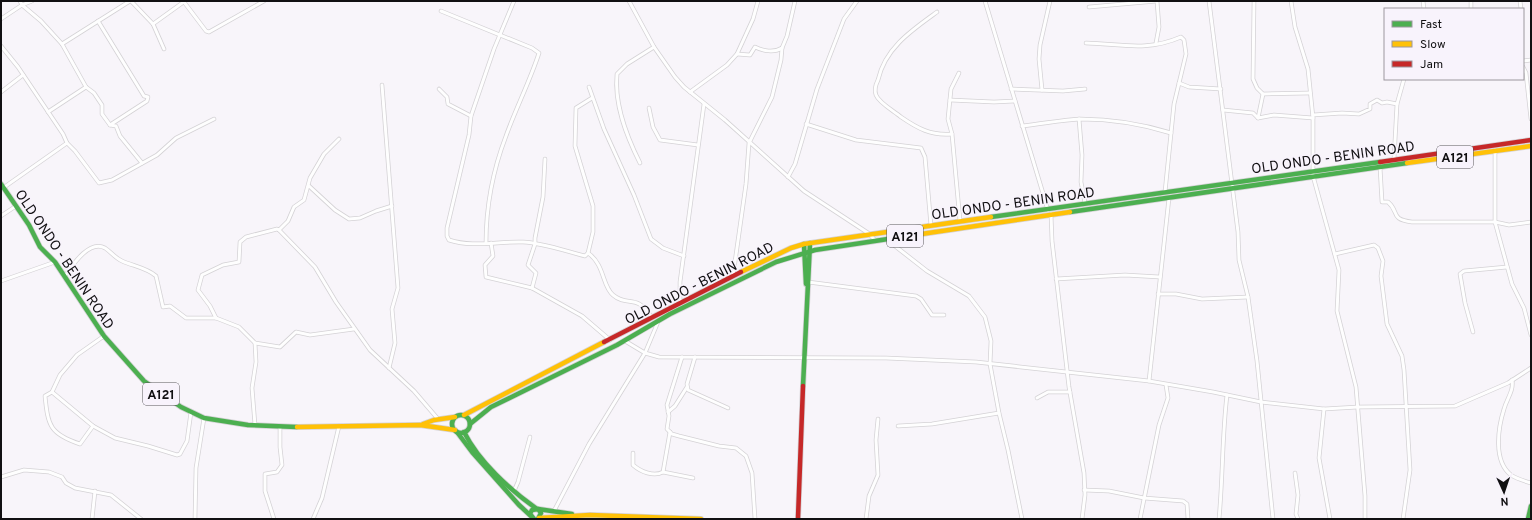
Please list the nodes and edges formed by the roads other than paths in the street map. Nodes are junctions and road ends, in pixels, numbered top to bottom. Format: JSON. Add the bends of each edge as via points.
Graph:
{"nodes":[{"id":1,"x":32,"y":1,"type":"edge"},
{"id":2,"x":130,"y":1,"type":"edge"},
{"id":3,"x":264,"y":1,"type":"edge"},
{"id":4,"x":514,"y":1,"type":"edge"},
{"id":5,"x":629,"y":1,"type":"edge"},
{"id":6,"x":758,"y":1,"type":"edge"},
{"id":7,"x":795,"y":1,"type":"edge"},
{"id":8,"x":857,"y":1,"type":"edge"},
{"id":9,"x":985,"y":1,"type":"edge"},
{"id":10,"x":1050,"y":1,"type":"edge"},
{"id":11,"x":1157,"y":1,"type":"edge"},
{"id":12,"x":1209,"y":1,"type":"edge"},
{"id":13,"x":1254,"y":1,"type":"edge"},
{"id":14,"x":1291,"y":1,"type":"edge"},
{"id":15,"x":185,"y":2,"type":"edge"},
{"id":16,"x":21,"y":3,"type":"edge"},
{"id":17,"x":1089,"y":7,"type":"dead end"},
{"id":18,"x":441,"y":11,"type":"dead end"},
{"id":19,"x":937,"y":12,"type":"dead end"},
{"id":20,"x":1,"y":19,"type":"edge"},
{"id":21,"x":98,"y":21,"type":"junction"},
{"id":22,"x":153,"y":24,"type":"junction"},
{"id":23,"x":501,"y":35,"type":"junction"},
{"id":24,"x":1086,"y":43,"type":"dead end"},
{"id":25,"x":1156,"y":43,"type":"junction"},
{"id":26,"x":62,"y":44,"type":"junction"},
{"id":27,"x":1,"y":46,"type":"edge"},
{"id":28,"x":654,"y":47,"type":"junction"},
{"id":29,"x":782,"y":48,"type":"junction"},
{"id":30,"x":164,"y":49,"type":"dead end"},
{"id":31,"x":737,"y":54,"type":"junction"},
{"id":32,"x":1524,"y":69,"type":"edge"},
{"id":33,"x":959,"y":73,"type":"dead end"},
{"id":34,"x":23,"y":75,"type":"junction"},
{"id":35,"x":1404,"y":80,"type":"edge"},
{"id":36,"x":1179,"y":83,"type":"junction"},
{"id":37,"x":382,"y":85,"type":"dead end"},
{"id":38,"x":86,"y":87,"type":"junction"},
{"id":39,"x":589,"y":87,"type":"dead end"},
{"id":40,"x":439,"y":89,"type":"dead end"},
{"id":41,"x":1011,"y":89,"type":"junction"},
{"id":42,"x":1085,"y":89,"type":"dead end"},
{"id":43,"x":1221,"y":89,"type":"junction"},
{"id":44,"x":1042,"y":90,"type":"junction"},
{"id":45,"x":1,"y":92,"type":"edge"},
{"id":46,"x":690,"y":92,"type":"junction"},
{"id":47,"x":1310,"y":93,"type":"junction"},
{"id":48,"x":1263,"y":94,"type":"junction"},
{"id":49,"x":592,"y":98,"type":"junction"},
{"id":50,"x":950,"y":100,"type":"junction"},
{"id":51,"x":1015,"y":101,"type":"junction"},
{"id":52,"x":704,"y":104,"type":"junction"},
{"id":53,"x":1397,"y":104,"type":"junction"},
{"id":54,"x":649,"y":108,"type":"dead end"},
{"id":55,"x":1224,"y":110,"type":"junction"},
{"id":56,"x":48,"y":112,"type":"junction"},
{"id":57,"x":471,"y":116,"type":"junction"},
{"id":58,"x":1313,"y":117,"type":"junction"},
{"id":59,"x":1258,"y":118,"type":"junction"},
{"id":60,"x":214,"y":119,"type":"dead end"},
{"id":61,"x":1079,"y":119,"type":"junction"},
{"id":62,"x":1531,"y":119,"type":"edge"},
{"id":63,"x":806,"y":124,"type":"junction"},
{"id":64,"x":110,"y":125,"type":"junction"},
{"id":65,"x":1022,"y":126,"type":"junction"},
{"id":66,"x":1171,"y":133,"type":"junction"},
{"id":67,"x":952,"y":134,"type":"junction"},
{"id":68,"x":339,"y":139,"type":"dead end"},
{"id":69,"x":1531,"y":140,"type":"edge"},
{"id":70,"x":67,"y":143,"type":"junction"},
{"id":71,"x":749,"y":143,"type":"junction"},
{"id":72,"x":698,"y":145,"type":"junction"},
{"id":73,"x":1488,"y":146,"type":"junction"},
{"id":74,"x":1531,"y":146,"type":"edge"},
{"id":75,"x":1495,"y":150,"type":"junction"},
{"id":76,"x":1488,"y":152,"type":"junction"},
{"id":77,"x":545,"y":159,"type":"dead end"},
{"id":78,"x":1394,"y":159,"type":"junction"},
{"id":79,"x":142,"y":163,"type":"junction"},
{"id":80,"x":640,"y":163,"type":"dead end"},
{"id":81,"x":1380,"y":167,"type":"junction"},
{"id":82,"x":1313,"y":173,"type":"junction"},
{"id":83,"x":788,"y":177,"type":"junction"},
{"id":84,"x":1230,"y":182,"type":"junction"},
{"id":85,"x":2,"y":186,"type":"edge"},
{"id":86,"x":309,"y":186,"type":"junction"},
{"id":87,"x":1232,"y":189,"type":"junction"},
{"id":88,"x":1165,"y":192,"type":"junction"},
{"id":89,"x":1169,"y":198,"type":"junction"},
{"id":90,"x":1085,"y":204,"type":"junction"},
{"id":91,"x":16,"y":206,"type":"junction"},
{"id":92,"x":392,"y":206,"type":"junction"},
{"id":93,"x":1048,"y":209,"type":"junction"},
{"id":94,"x":1051,"y":214,"type":"junction"},
{"id":95,"x":1,"y":216,"type":"edge"},
{"id":96,"x":960,"y":222,"type":"junction"},
{"id":97,"x":1495,"y":222,"type":"junction"},
{"id":98,"x":1531,"y":222,"type":"edge"},
{"id":99,"x":931,"y":226,"type":"junction"},
{"id":100,"x":279,"y":230,"type":"junction"},
{"id":101,"x":870,"y":235,"type":"junction"},
{"id":102,"x":885,"y":238,"type":"junction"},
{"id":103,"x":875,"y":240,"type":"junction"},
{"id":104,"x":486,"y":243,"type":"junction"},
{"id":105,"x":491,"y":243,"type":"junction"},
{"id":106,"x":810,"y":243,"type":"junction"},
{"id":107,"x":535,"y":244,"type":"junction"},
{"id":108,"x":804,"y":244,"type":"junction"},
{"id":109,"x":810,"y":251,"type":"junction"},
{"id":110,"x":588,"y":253,"type":"junction"},
{"id":111,"x":804,"y":253,"type":"junction"},
{"id":112,"x":1335,"y":254,"type":"junction"},
{"id":113,"x":684,"y":256,"type":"junction"},
{"id":114,"x":55,"y":262,"type":"junction"},
{"id":115,"x":1507,"y":267,"type":"junction"},
{"id":116,"x":65,"y":276,"type":"junction"},
{"id":117,"x":733,"y":276,"type":"junction"},
{"id":118,"x":1160,"y":277,"type":"junction"},
{"id":119,"x":1056,"y":279,"type":"junction"},
{"id":120,"x":1,"y":281,"type":"edge"},
{"id":121,"x":808,"y":282,"type":"junction"},
{"id":122,"x":532,"y":288,"type":"junction"},
{"id":123,"x":807,"y":288,"type":"junction"},
{"id":124,"x":1158,"y":294,"type":"junction"},
{"id":125,"x":1248,"y":297,"type":"junction"},
{"id":126,"x":680,"y":303,"type":"junction"},
{"id":127,"x":944,"y":315,"type":"dead end"},
{"id":128,"x":216,"y":318,"type":"junction"},
{"id":129,"x":652,"y":319,"type":"junction"},
{"id":130,"x":656,"y":323,"type":"junction"},
{"id":131,"x":354,"y":330,"type":"junction"},
{"id":132,"x":1473,"y":332,"type":"dead end"},
{"id":133,"x":1531,"y":335,"type":"edge"},
{"id":134,"x":104,"y":336,"type":"junction"},
{"id":135,"x":610,"y":340,"type":"junction"},
{"id":136,"x":625,"y":340,"type":"junction"},
{"id":137,"x":254,"y":343,"type":"junction"},
{"id":138,"x":645,"y":353,"type":"junction"},
{"id":139,"x":695,"y":356,"type":"junction"},
{"id":140,"x":682,"y":357,"type":"junction"},
{"id":141,"x":804,"y":357,"type":"junction"},
{"id":142,"x":990,"y":364,"type":"junction"},
{"id":143,"x":389,"y":368,"type":"junction"},
{"id":144,"x":1531,"y":368,"type":"edge"},
{"id":145,"x":1067,"y":372,"type":"junction"},
{"id":146,"x":1512,"y":380,"type":"junction"},
{"id":147,"x":1149,"y":381,"type":"junction"},
{"id":148,"x":1166,"y":385,"type":"junction"},
{"id":149,"x":687,"y":387,"type":"junction"},
{"id":150,"x":52,"y":392,"type":"junction"},
{"id":151,"x":1070,"y":392,"type":"junction"},
{"id":152,"x":1227,"y":395,"type":"junction"},
{"id":153,"x":1037,"y":398,"type":"dead end"},
{"id":154,"x":1261,"y":402,"type":"junction"},
{"id":155,"x":1358,"y":407,"type":"junction"},
{"id":156,"x":1406,"y":407,"type":"junction"},
{"id":157,"x":728,"y":408,"type":"dead end"},
{"id":158,"x":1324,"y":410,"type":"junction"},
{"id":159,"x":191,"y":412,"type":"junction"},
{"id":160,"x":668,"y":412,"type":"junction"},
{"id":161,"x":999,"y":413,"type":"junction"},
{"id":162,"x":464,"y":415,"type":"junction"},
{"id":163,"x":455,"y":417,"type":"junction"},
{"id":164,"x":204,"y":418,"type":"junction"},
{"id":165,"x":438,"y":419,"type":"junction"},
{"id":166,"x":878,"y":419,"type":"dead end"},
{"id":167,"x":470,"y":424,"type":"junction"},
{"id":168,"x":255,"y":425,"type":"junction"},
{"id":169,"x":420,"y":425,"type":"junction"},
{"id":170,"x":93,"y":426,"type":"junction"},
{"id":171,"x":339,"y":426,"type":"junction"},
{"id":172,"x":898,"y":426,"type":"dead end"},
{"id":173,"x":280,"y":427,"type":"junction"},
{"id":174,"x":456,"y":431,"type":"junction"},
{"id":175,"x":464,"y":432,"type":"junction"},
{"id":176,"x":670,"y":432,"type":"junction"},
{"id":177,"x":530,"y":436,"type":"dead end"},
{"id":178,"x":633,"y":453,"type":"dead end"},
{"id":179,"x":663,"y":472,"type":"junction"},
{"id":180,"x":1295,"y":473,"type":"dead end"},
{"id":181,"x":1,"y":477,"type":"edge"},
{"id":182,"x":693,"y":478,"type":"dead end"},
{"id":183,"x":1531,"y":483,"type":"edge"},
{"id":184,"x":1084,"y":490,"type":"junction"},
{"id":185,"x":95,"y":491,"type":"junction"},
{"id":186,"x":514,"y":491,"type":"junction"},
{"id":187,"x":1144,"y":498,"type":"junction"},
{"id":188,"x":1531,"y":506,"type":"edge"},
{"id":189,"x":537,"y":509,"type":"junction"},
{"id":190,"x":554,"y":511,"type":"junction"},
{"id":191,"x":590,"y":515,"type":"junction"},
{"id":192,"x":535,"y":518,"type":"edge"},
{"id":193,"x":611,"y":518,"type":"edge"},
{"id":194,"x":797,"y":518,"type":"edge"},
{"id":195,"x":92,"y":519,"type":"edge"},
{"id":196,"x":142,"y":519,"type":"edge"},
{"id":197,"x":195,"y":519,"type":"edge"},
{"id":198,"x":274,"y":519,"type":"edge"},
{"id":199,"x":313,"y":519,"type":"edge"},
{"id":200,"x":701,"y":519,"type":"edge"},
{"id":201,"x":755,"y":519,"type":"edge"},
{"id":202,"x":866,"y":519,"type":"edge"},
{"id":203,"x":1022,"y":519,"type":"edge"},
{"id":204,"x":1082,"y":519,"type":"edge"},
{"id":205,"x":1140,"y":519,"type":"edge"},
{"id":206,"x":1188,"y":519,"type":"edge"},
{"id":207,"x":1219,"y":519,"type":"edge"},
{"id":208,"x":1273,"y":519,"type":"edge"},
{"id":209,"x":1298,"y":519,"type":"edge"},
{"id":210,"x":1330,"y":519,"type":"edge"},
{"id":211,"x":1365,"y":519,"type":"edge"},
{"id":212,"x":1403,"y":519,"type":"edge"},
{"id":213,"x":1528,"y":519,"type":"edge"}],
"edges":[{"from":1,"to":16,"type":"street"},
{"from":2,"to":21,"type":"street"},
{"from":2,"to":22,"type":"street"},
{"from":3,"to":15,"type":"street","via":[[209,32]]},
{"from":4,"to":23,"type":"street"},
{"from":5,"to":28,"type":"street"},
{"from":6,"to":31,"type":"street"},
{"from":7,"to":29,"type":"street"},
{"from":8,"to":63,"type":"street","via":[[844,19]]},
{"from":9,"to":41,"type":"street"},
{"from":10,"to":44,"type":"street","via":[[1040,45]]},
{"from":11,"to":17,"type":"street"},
{"from":11,"to":25,"type":"street","via":[[1159,27]]},
{"from":12,"to":43,"type":"street"},
{"from":13,"to":48,"type":"street","via":[[1253,79]]},
{"from":14,"to":47,"type":"street","via":[[1295,27],[1308,68]]},
{"from":15,"to":22,"type":"street"},
{"from":16,"to":20,"type":"street"},
{"from":16,"to":26,"type":"street"},
{"from":18,"to":23,"type":"street"},
{"from":19,"to":67,"type":"street","via":[[907,35],[886,58],[875,93],[918,129],[935,134]]},
{"from":21,"to":26,"type":"street"},
{"from":21,"to":64,"type":"street","via":[[144,96],[148,97],[147,101]]},
{"from":22,"to":30,"type":"street"},
{"from":23,"to":57,"type":"street"},
{"from":23,"to":104,"type":"street","via":[[539,53],[499,157],[490,192]]},
{"from":24,"to":25,"type":"street","via":[[1134,48]]},
{"from":25,"to":36,"type":"street","via":[[1166,43],[1181,37],[1184,40],[1186,54]]},
{"from":26,"to":38,"type":"street"},
{"from":27,"to":34,"type":"street"},
{"from":28,"to":46,"type":"street","via":[[675,77]]},
{"from":28,"to":80,"type":"street","via":[[627,64],[617,74],[615,90],[629,142]]},
{"from":29,"to":31,"type":"street","via":[[769,51],[755,47],[750,55]]},
{"from":29,"to":71,"type":"street","via":[[772,97]]},
{"from":31,"to":46,"type":"street","via":[[727,65]]},
{"from":32,"to":62,"type":"street"},
{"from":33,"to":50,"type":"street","via":[[951,89]]},
{"from":34,"to":45,"type":"street"},
{"from":34,"to":56,"type":"street"},
{"from":35,"to":53,"type":"street"},
{"from":36,"to":43,"type":"street","via":[[1189,87]]},
{"from":36,"to":66,"type":"street"},
{"from":37,"to":92,"type":"street"},
{"from":38,"to":56,"type":"street"},
{"from":38,"to":64,"type":"street","via":[[102,105],[102,114]]},
{"from":39,"to":49,"type":"street"},
{"from":40,"to":57,"type":"street","via":[[447,97],[448,104]]},
{"from":41,"to":44,"type":"street"},
{"from":41,"to":51,"type":"street"},
{"from":42,"to":44,"type":"street"},
{"from":43,"to":55,"type":"street"},
{"from":46,"to":52,"type":"street"},
{"from":47,"to":48,"type":"street"},
{"from":47,"to":58,"type":"street"},
{"from":48,"to":59,"type":"street"},
{"from":49,"to":110,"type":"street","via":[[576,108],[575,146],[592,206],[593,232]]},
{"from":49,"to":113,"type":"street","via":[[651,239],[663,248]]},
{"from":50,"to":51,"type":"street"},
{"from":50,"to":67,"type":"street","via":[[948,119]]},
{"from":51,"to":65,"type":"street"},
{"from":52,"to":71,"type":"street"},
{"from":52,"to":72,"type":"street"},
{"from":53,"to":58,"type":"street","via":[[1377,100],[1364,112]]},
{"from":53,"to":78,"type":"street"},
{"from":54,"to":72,"type":"street","via":[[653,127],[660,140]]},
{"from":55,"to":59,"type":"street","via":[[1253,113]]},
{"from":55,"to":84,"type":"street"},
{"from":56,"to":70,"type":"street"},
{"from":57,"to":104,"type":"street","via":[[447,236],[449,240],[462,244]]},
{"from":58,"to":59,"type":"street","via":[[1274,115]]},
{"from":58,"to":82,"type":"street"},
{"from":60,"to":79,"type":"street","via":[[176,138],[162,151]]},
{"from":61,"to":65,"type":"street"},
{"from":61,"to":66,"type":"street","via":[[1130,123]]},
{"from":61,"to":90,"type":"street"},
{"from":63,"to":83,"type":"street","via":[[795,164]]},
{"from":63,"to":99,"type":"street","via":[[856,140],[921,148],[925,157]]},
{"from":64,"to":79,"type":"street","via":[[116,126],[120,136]]},
{"from":65,"to":93,"type":"street"},
{"from":66,"to":88,"type":"street"},
{"from":67,"to":96,"type":"street"},
{"from":68,"to":86,"type":"street","via":[[324,154],[310,178]]},
{"from":69,"to":73,"type":"main road","name":"OLD ONDO - BENIN ROAD","number":"A121"},
{"from":70,"to":79,"type":"street","via":[[76,151],[99,183],[112,180]]},
{"from":70,"to":85,"type":"street"},
{"from":71,"to":83,"type":"street"},
{"from":71,"to":117,"type":"street"},
{"from":72,"to":113,"type":"street"},
{"from":73,"to":76,"type":"main road"},
{"from":73,"to":78,"type":"main road","name":"OLD ONDO - BENIN ROAD","number":"A121"},
{"from":74,"to":75,"type":"main road","name":"OLD ONDO - BENIN ROAD","number":"A121"},
{"from":75,"to":76,"type":"main road","name":"OLD ONDO - BENIN ROAD","number":"A121"},
{"from":75,"to":97,"type":"street"},
{"from":76,"to":81,"type":"main road","name":"OLD ONDO - BENIN ROAD","number":"A121"},
{"from":77,"to":107,"type":"street","via":[[543,197]]},
{"from":78,"to":82,"type":"main road","name":"OLD ONDO - BENIN ROAD","number":"A121"},
{"from":81,"to":82,"type":"main road","name":"OLD ONDO - BENIN ROAD","number":"A121"},
{"from":81,"to":97,"type":"street","via":[[1382,202],[1388,202],[1392,206],[1394,215],[1399,220]]},
{"from":82,"to":84,"type":"main road","name":"OLD ONDO - BENIN ROAD","number":"A121"},
{"from":82,"to":87,"type":"main road","name":"OLD ONDO - BENIN ROAD","number":"A121"},
{"from":82,"to":112,"type":"street","via":[[1323,219]]},
{"from":83,"to":101,"type":"street","via":[[804,192]]},
{"from":84,"to":87,"type":"street"},
{"from":84,"to":88,"type":"main road","name":"OLD ONDO - BENIN ROAD","number":"A121"},
{"from":85,"to":91,"type":"main road","name":"OLD ONDO - BENIN ROAD","number":"A121"},
{"from":86,"to":92,"type":"street","via":[[349,219],[360,218]]},
{"from":86,"to":100,"type":"street","via":[[304,200],[294,207],[288,221]]},
{"from":87,"to":89,"type":"main road","name":"OLD ONDO - BENIN ROAD","number":"A121"},
{"from":87,"to":125,"type":"street","via":[[1239,260]]},
{"from":88,"to":90,"type":"main road","name":"OLD ONDO - BENIN ROAD","number":"A121"},
{"from":89,"to":94,"type":"main road","name":"OLD ONDO - BENIN ROAD","number":"A121"},
{"from":89,"to":118,"type":"street"},
{"from":90,"to":93,"type":"main road","name":"OLD ONDO - BENIN ROAD","number":"A121"},
{"from":91,"to":95,"type":"street"},
{"from":91,"to":114,"type":"main road","name":"OLD ONDO - BENIN ROAD","number":"A121","via":[[40,247]]},
{"from":92,"to":143,"type":"street","via":[[398,288],[392,309],[395,344]]},
{"from":93,"to":94,"type":"street"},
{"from":93,"to":96,"type":"main road","name":"OLD ONDO - BENIN ROAD","number":"A121"},
{"from":94,"to":102,"type":"main road","name":"OLD ONDO - BENIN ROAD","number":"A121"},
{"from":94,"to":119,"type":"street"},
{"from":96,"to":99,"type":"main road","name":"OLD ONDO - BENIN ROAD","number":"A121"},
{"from":97,"to":98,"type":"street","via":[[1509,225]]},
{"from":97,"to":115,"type":"street"},
{"from":99,"to":101,"type":"main road","name":"OLD ONDO - BENIN ROAD","number":"A121"},
{"from":100,"to":128,"type":"street","via":[[246,237],[240,242],[239,262],[223,265],[202,275],[198,290]]},
{"from":100,"to":131,"type":"street","via":[[314,267]]},
{"from":101,"to":103,"type":"street"},
{"from":101,"to":106,"type":"main road","name":"OLD ONDO - BENIN ROAD","number":"A121"},
{"from":102,"to":103,"type":"main road","name":"OLD ONDO - BENIN ROAD","number":"A121"},
{"from":102,"to":142,"type":"street","via":[[928,272],[969,296],[985,317],[989,330]]},
{"from":103,"to":109,"type":"main road","name":"OLD ONDO - BENIN ROAD","number":"A121"},
{"from":104,"to":105,"type":"street"},
{"from":105,"to":107,"type":"street"},
{"from":105,"to":122,"type":"street","via":[[493,256],[485,265],[486,277]]},
{"from":106,"to":108,"type":"main road","name":"OLD ONDO - BENIN ROAD","number":"A121"},
{"from":106,"to":109,"type":"main road"},
{"from":107,"to":110,"type":"street","via":[[585,256]]},
{"from":107,"to":122,"type":"street","via":[[528,265],[536,273]]},
{"from":108,"to":111,"type":"main road"},
{"from":108,"to":117,"type":"main road","name":"OLD ONDO - BENIN ROAD","number":"A121"},
{"from":109,"to":111,"type":"main road","name":"OLD ONDO - BENIN ROAD","number":"A121"},
{"from":109,"to":121,"type":"main road"},
{"from":110,"to":129,"type":"street","via":[[595,258],[612,295],[623,301],[642,305]]},
{"from":111,"to":123,"type":"main road"},
{"from":111,"to":130,"type":"main road","name":"OLD ONDO - BENIN ROAD","number":"A121","via":[[770,265]]},
{"from":112,"to":155,"type":"street","via":[[1339,270],[1337,311],[1356,387]]},
{"from":112,"to":156,"type":"street","via":[[1374,245],[1378,248],[1383,261],[1387,324],[1402,356]]},
{"from":113,"to":126,"type":"street","via":[[679,289]]},
{"from":114,"to":116,"type":"main road","name":"OLD ONDO - BENIN ROAD","number":"A121"},
{"from":114,"to":120,"type":"street"},
{"from":115,"to":132,"type":"street","via":[[1464,271],[1460,274]]},
{"from":115,"to":133,"type":"street","via":[[1524,308]]},
{"from":116,"to":128,"type":"street","via":[[77,258],[94,247],[102,247],[114,257],[156,276],[163,307],[170,306],[186,318]]},
{"from":116,"to":134,"type":"main road","name":"OLD ONDO - BENIN ROAD","number":"A121"},
{"from":117,"to":126,"type":"main road","name":"OLD ONDO - BENIN ROAD","number":"A121"},
{"from":118,"to":119,"type":"street","via":[[1125,275]]},
{"from":118,"to":124,"type":"street"},
{"from":119,"to":145,"type":"street"},
{"from":121,"to":123,"type":"main road"},
{"from":121,"to":127,"type":"street","via":[[916,296],[932,315]]},
{"from":122,"to":135,"type":"street","via":[[582,316]]},
{"from":123,"to":141,"type":"main road"},
{"from":124,"to":125,"type":"street","via":[[1176,294],[1202,299]]},
{"from":124,"to":147,"type":"street"},
{"from":125,"to":154,"type":"street"},
{"from":126,"to":129,"type":"main road","name":"OLD ONDO - BENIN ROAD","number":"A121"},
{"from":128,"to":137,"type":"street","via":[[239,327]]},
{"from":129,"to":130,"type":"street"},
{"from":129,"to":135,"type":"main road","name":"OLD ONDO - BENIN ROAD","number":"A121"},
{"from":130,"to":136,"type":"main road","name":"OLD ONDO - BENIN ROAD","number":"A121"},
{"from":130,"to":138,"type":"street"},
{"from":131,"to":137,"type":"street","via":[[310,335],[296,332],[280,347]]},
{"from":131,"to":143,"type":"street"},
{"from":134,"to":150,"type":"street","via":[[77,356],[60,375]]},
{"from":134,"to":159,"type":"main road","name":"OLD ONDO - BENIN ROAD","number":"A121","via":[[150,387]]},
{"from":135,"to":162,"type":"main road","name":"OLD ONDO - BENIN ROAD","number":"A121"},
{"from":136,"to":138,"type":"street"},
{"from":136,"to":167,"type":"main road","name":"OLD ONDO - BENIN ROAD","number":"A121","via":[[491,407]]},
{"from":137,"to":168,"type":"street","via":[[255,373],[252,388]]},
{"from":138,"to":140,"type":"street"},
{"from":138,"to":190,"type":"street","via":[[590,444]]},
{"from":139,"to":140,"type":"street"},
{"from":139,"to":141,"type":"street"},
{"from":139,"to":149,"type":"street"},
{"from":140,"to":160,"type":"street","via":[[667,405]]},
{"from":141,"to":142,"type":"street","via":[[934,359]]},
{"from":141,"to":194,"type":"main road"},
{"from":142,"to":145,"type":"street"},
{"from":142,"to":161,"type":"street"},
{"from":143,"to":165,"type":"street","via":[[414,391]]},
{"from":144,"to":146,"type":"street"},
{"from":145,"to":147,"type":"street"},
{"from":145,"to":151,"type":"street"},
{"from":146,"to":156,"type":"street","via":[[1455,406]]},
{"from":146,"to":183,"type":"street","via":[[1512,389],[1500,427],[1500,460],[1511,475]]},
{"from":147,"to":148,"type":"street"},
{"from":148,"to":152,"type":"street"},
{"from":148,"to":187,"type":"street","via":[[1168,398],[1159,426]]},
{"from":149,"to":157,"type":"street","via":[[691,392]]},
{"from":149,"to":160,"type":"street"},
{"from":150,"to":170,"type":"street"},
{"from":150,"to":170,"type":"street","via":[[45,396],[48,423],[61,436],[80,444]]},
{"from":151,"to":153,"type":"street","via":[[1048,392]]},
{"from":151,"to":184,"type":"street","via":[[1084,473]]},
{"from":152,"to":154,"type":"street"},
{"from":152,"to":207,"type":"street"},
{"from":154,"to":158,"type":"street"},
{"from":154,"to":208,"type":"street"},
{"from":155,"to":156,"type":"street"},
{"from":155,"to":158,"type":"street"},
{"from":155,"to":211,"type":"street"},
{"from":156,"to":212,"type":"street","via":[[1410,470]]},
{"from":158,"to":210,"type":"street","via":[[1319,458]]},
{"from":159,"to":164,"type":"main road","name":"OLD ONDO - BENIN ROAD","number":"A121"},
{"from":159,"to":170,"type":"street","via":[[184,449],[177,455],[115,438]]},
{"from":160,"to":176,"type":"street","via":[[667,429]]},
{"from":161,"to":172,"type":"street","via":[[932,424]]},
{"from":161,"to":203,"type":"street"},
{"from":162,"to":163,"type":"main road","name":"OLD ONDO - BENIN ROAD"},
{"from":162,"to":167,"type":"main road"},
{"from":163,"to":165,"type":"main road","name":"OLD ONDO - BENIN ROAD","number":"A121"},
{"from":163,"to":174,"type":"main road","via":[[452,422]]},
{"from":164,"to":168,"type":"main road","name":"OLD ONDO - BENIN ROAD","number":"A121"},
{"from":164,"to":197,"type":"street","via":[[196,468]]},
{"from":165,"to":169,"type":"main road","name":"OLD ONDO - BENIN ROAD","number":"A121"},
{"from":166,"to":202,"type":"street","via":[[878,475],[869,496]]},
{"from":167,"to":175,"type":"main road","name":"OLD ONDO - BENIN ROAD"},
{"from":168,"to":173,"type":"main road","name":"OLD ONDO - BENIN ROAD","number":"A121"},
{"from":169,"to":171,"type":"main road","name":"OLD ONDO - BENIN ROAD","number":"A121"},
{"from":169,"to":174,"type":"main road","name":"OLD ONDO - BENIN ROAD","number":"A121"},
{"from":171,"to":173,"type":"main road","name":"OLD ONDO - BENIN ROAD","number":"A121"},
{"from":171,"to":199,"type":"street","via":[[322,498]]},
{"from":173,"to":198,"type":"street","via":[[282,465],[277,472],[265,474],[265,491]]},
{"from":174,"to":175,"type":"main road","name":"OLD ONDO - BENIN ROAD"},
{"from":174,"to":192,"type":"main road","via":[[471,452]]},
{"from":175,"to":186,"type":"main road","via":[[471,445]]},
{"from":176,"to":179,"type":"street"},
{"from":176,"to":201,"type":"street","via":[[719,446],[736,448],[746,456],[752,473]]},
{"from":177,"to":186,"type":"street"},
{"from":178,"to":179,"type":"street","via":[[633,465],[636,468],[658,475]]},
{"from":179,"to":182,"type":"street"},
{"from":180,"to":209,"type":"street"},
{"from":181,"to":185,"type":"street","via":[[24,470],[44,471],[62,478],[70,486]]},
{"from":184,"to":187,"type":"street","via":[[1109,491]]},
{"from":184,"to":204,"type":"street"},
{"from":185,"to":195,"type":"street"},
{"from":185,"to":196,"type":"street","via":[[111,496]]},
{"from":186,"to":189,"type":"main road"},
{"from":187,"to":205,"type":"street"},
{"from":187,"to":206,"type":"street","via":[[1183,501],[1187,504]]},
{"from":188,"to":213,"type":"main road"},
{"from":189,"to":190,"type":"main road"},
{"from":189,"to":192,"type":"main road","via":[[541,513]]},
{"from":189,"to":192,"type":"main road","via":[[532,510]]},
{"from":190,"to":191,"type":"main road"},
{"from":191,"to":192,"type":"main road"},
{"from":191,"to":193,"type":"main road"},
{"from":193,"to":200,"type":"main road"}]}
